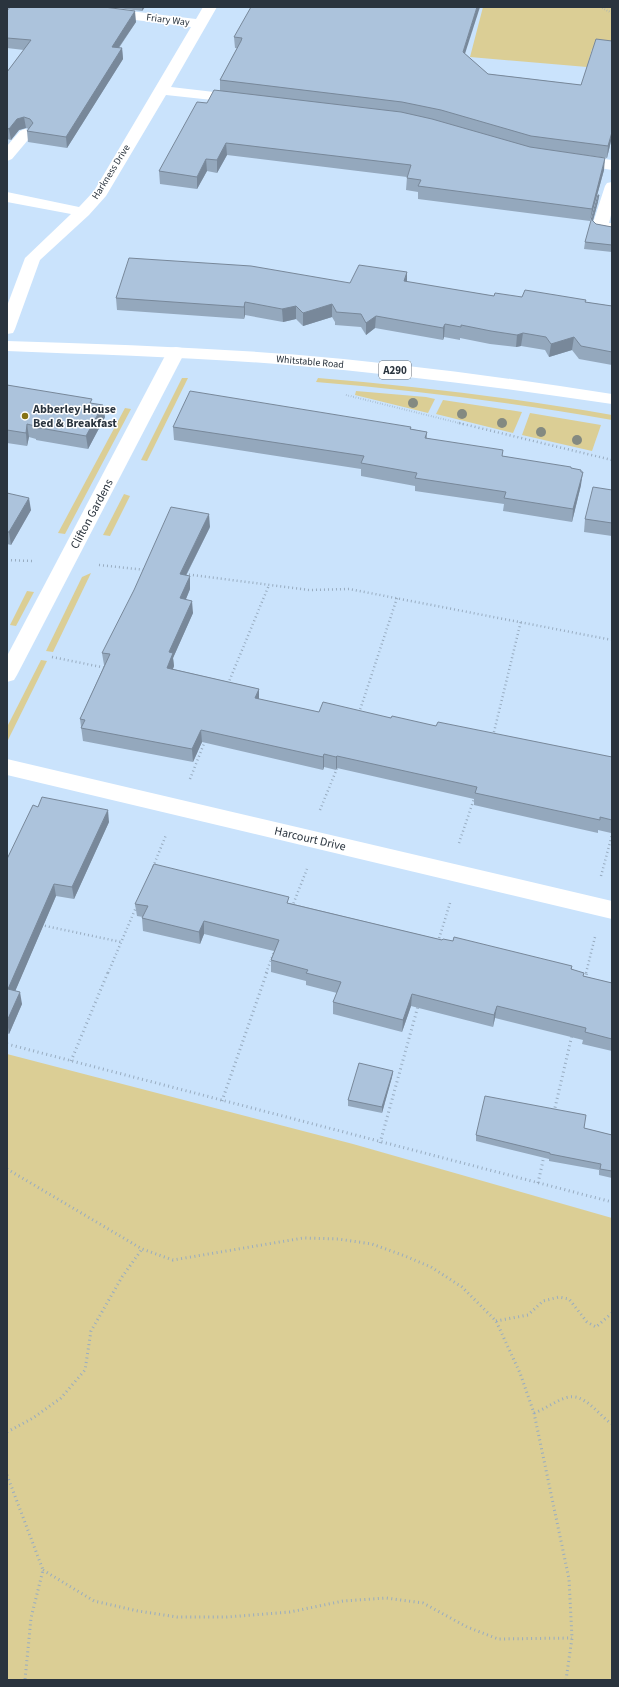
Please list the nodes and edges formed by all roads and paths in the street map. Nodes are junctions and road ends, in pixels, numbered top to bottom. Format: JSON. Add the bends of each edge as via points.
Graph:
{"nodes":[{"id":1,"x":64,"y":7,"type":"edge"},
{"id":2,"x":210,"y":7,"type":"edge"},
{"id":3,"x":600,"y":7,"type":"edge"},
{"id":4,"x":612,"y":13,"type":"edge"},
{"id":5,"x":200,"y":24,"type":"junction"},
{"id":6,"x":162,"y":90,"type":"junction"},
{"id":7,"x":255,"y":101,"type":"edge"},
{"id":8,"x":25,"y":134,"type":"edge"},
{"id":9,"x":7,"y":156,"type":"edge"},
{"id":10,"x":563,"y":159,"type":"edge"},
{"id":11,"x":612,"y":165,"type":"edge"},
{"id":12,"x":612,"y":186,"type":"edge"},
{"id":13,"x":7,"y":197,"type":"edge"},
{"id":14,"x":83,"y":212,"type":"junction"},
{"id":15,"x":612,"y":228,"type":"edge"},
{"id":16,"x":7,"y":329,"type":"edge"},
{"id":17,"x":7,"y":346,"type":"edge"},
{"id":18,"x":176,"y":352,"type":"junction"},
{"id":19,"x":339,"y":393,"type":"dead end"},
{"id":20,"x":612,"y":399,"type":"edge"},
{"id":21,"x":612,"y":460,"type":"edge"},
{"id":22,"x":67,"y":562,"type":"junction"},
{"id":23,"x":150,"y":571,"type":"edge"},
{"id":24,"x":181,"y":574,"type":"edge"},
{"id":25,"x":269,"y":585,"type":"junction"},
{"id":26,"x":397,"y":598,"type":"junction"},
{"id":27,"x":521,"y":621,"type":"junction"},
{"id":28,"x":612,"y":640,"type":"edge"},
{"id":29,"x":20,"y":651,"type":"junction"},
{"id":30,"x":112,"y":669,"type":"edge"},
{"id":31,"x":7,"y":675,"type":"edge"},
{"id":32,"x":225,"y":691,"type":"edge"},
{"id":33,"x":357,"y":719,"type":"edge"},
{"id":34,"x":208,"y":735,"type":"edge"},
{"id":35,"x":491,"y":744,"type":"edge"},
{"id":36,"x":340,"y":761,"type":"edge"},
{"id":37,"x":7,"y":767,"type":"edge"},
{"id":38,"x":477,"y":789,"type":"edge"},
{"id":39,"x":178,"y":807,"type":"junction"},
{"id":40,"x":612,"y":836,"type":"edge"},
{"id":41,"x":314,"y":840,"type":"junction"},
{"id":42,"x":151,"y":871,"type":"edge"},
{"id":43,"x":454,"y":873,"type":"junction"},
{"id":44,"x":139,"y":900,"type":"edge"},
{"id":45,"x":602,"y":908,"type":"edge"},
{"id":46,"x":289,"y":913,"type":"edge"},
{"id":47,"x":38,"y":924,"type":"edge"},
{"id":48,"x":122,"y":942,"type":"junction"},
{"id":49,"x":278,"y":942,"type":"edge"},
{"id":50,"x":437,"y":942,"type":"edge"},
{"id":51,"x":584,"y":982,"type":"edge"},
{"id":52,"x":418,"y":1004,"type":"edge"},
{"id":53,"x":572,"y":1034,"type":"edge"},
{"id":54,"x":7,"y":1044,"type":"edge"},
{"id":55,"x":71,"y":1061,"type":"junction"},
{"id":56,"x":222,"y":1101,"type":"junction"},
{"id":57,"x":553,"y":1116,"type":"edge"},
{"id":58,"x":380,"y":1143,"type":"junction"},
{"id":59,"x":544,"y":1153,"type":"edge"},
{"id":60,"x":7,"y":1168,"type":"edge"},
{"id":61,"x":538,"y":1183,"type":"junction"},
{"id":62,"x":612,"y":1202,"type":"edge"},
{"id":63,"x":142,"y":1249,"type":"junction"},
{"id":64,"x":612,"y":1313,"type":"edge"},
{"id":65,"x":496,"y":1321,"type":"junction"},
{"id":66,"x":534,"y":1413,"type":"junction"},
{"id":67,"x":612,"y":1424,"type":"edge"},
{"id":68,"x":7,"y":1432,"type":"edge"},
{"id":69,"x":7,"y":1475,"type":"edge"},
{"id":70,"x":43,"y":1570,"type":"junction"},
{"id":71,"x":572,"y":1638,"type":"junction"},
{"id":72,"x":25,"y":1680,"type":"edge"},
{"id":73,"x":566,"y":1680,"type":"edge"}],
"edges":[{"from":1,"to":5,"type":"street","name":"Friary Way"},
{"from":2,"to":5,"type":"street","name":"Harkness Drive"},
{"from":3,"to":4,"type":"path"},
{"from":5,"to":6,"type":"street","name":"Harkness Drive"},
{"from":6,"to":7,"type":"street"},
{"from":6,"to":14,"type":"street","name":"Harkness Drive","via":[[100,193]]},
{"from":8,"to":9,"type":"street"},
{"from":10,"to":11,"type":"street"},
{"from":12,"to":15,"type":"lane","via":[[600,226]]},
{"from":13,"to":14,"type":"street"},
{"from":14,"to":16,"type":"street","name":"Harkness Drive","via":[[33,258]]},
{"from":17,"to":18,"type":"street","name":"Whitstable Road","number":"A290"},
{"from":18,"to":20,"type":"street","name":"Whitstable Road","number":"A290","via":[[327,362],[536,387]]},
{"from":18,"to":22,"type":"street","name":"Clifton Gardens"},
{"from":19,"to":21,"type":"path"},
{"from":22,"to":23,"type":"path"},
{"from":22,"to":29,"type":"street","name":"Clifton Gardens"},
{"from":24,"to":25,"type":"path"},
{"from":25,"to":26,"type":"path","via":[[309,590],[349,588]]},
{"from":25,"to":32,"type":"path"},
{"from":26,"to":27,"type":"path"},
{"from":26,"to":33,"type":"path"},
{"from":27,"to":28,"type":"path"},
{"from":27,"to":35,"type":"path"},
{"from":29,"to":30,"type":"path"},
{"from":29,"to":31,"type":"street","name":"Clifton Gardens"},
{"from":34,"to":39,"type":"path"},
{"from":36,"to":41,"type":"path"},
{"from":37,"to":39,"type":"street","name":"Harcourt Drive"},
{"from":38,"to":43,"type":"path"},
{"from":39,"to":41,"type":"street","name":"Harcourt Drive"},
{"from":39,"to":42,"type":"path"},
{"from":40,"to":45,"type":"path"},
{"from":41,"to":43,"type":"street","name":"Harcourt Drive"},
{"from":41,"to":46,"type":"path"},
{"from":43,"to":45,"type":"street","name":"Harcourt Drive"},
{"from":43,"to":50,"type":"path"},
{"from":44,"to":48,"type":"path"},
{"from":45,"to":51,"type":"path"},
{"from":47,"to":48,"type":"path"},
{"from":48,"to":55,"type":"path"},
{"from":49,"to":56,"type":"path","via":[[266,970]]},
{"from":52,"to":58,"type":"path"},
{"from":53,"to":57,"type":"path"},
{"from":54,"to":55,"type":"path"},
{"from":55,"to":56,"type":"path"},
{"from":56,"to":58,"type":"path"},
{"from":58,"to":61,"type":"path"},
{"from":59,"to":61,"type":"path"},
{"from":60,"to":63,"type":"path"},
{"from":61,"to":62,"type":"path"},
{"from":63,"to":65,"type":"path","via":[[173,1260],[303,1238],[338,1239],[372,1244],[431,1267],[462,1287]]},
{"from":63,"to":68,"type":"path","via":[[122,1277],[92,1331],[86,1370],[61,1398],[33,1418]]},
{"from":64,"to":65,"type":"path","via":[[596,1327],[587,1322],[570,1298],[559,1297],[543,1301],[528,1315]]},
{"from":65,"to":66,"type":"path","via":[[520,1373]]},
{"from":66,"to":67,"type":"path","via":[[572,1396],[585,1400]]},
{"from":66,"to":71,"type":"path","via":[[569,1579]]},
{"from":69,"to":70,"type":"path"},
{"from":70,"to":71,"type":"path","via":[[94,1601],[177,1617],[227,1617],[290,1612],[343,1601],[386,1598],[423,1603],[467,1627],[498,1638]]},
{"from":70,"to":72,"type":"path","via":[[31,1618]]},
{"from":71,"to":73,"type":"path"}]}
